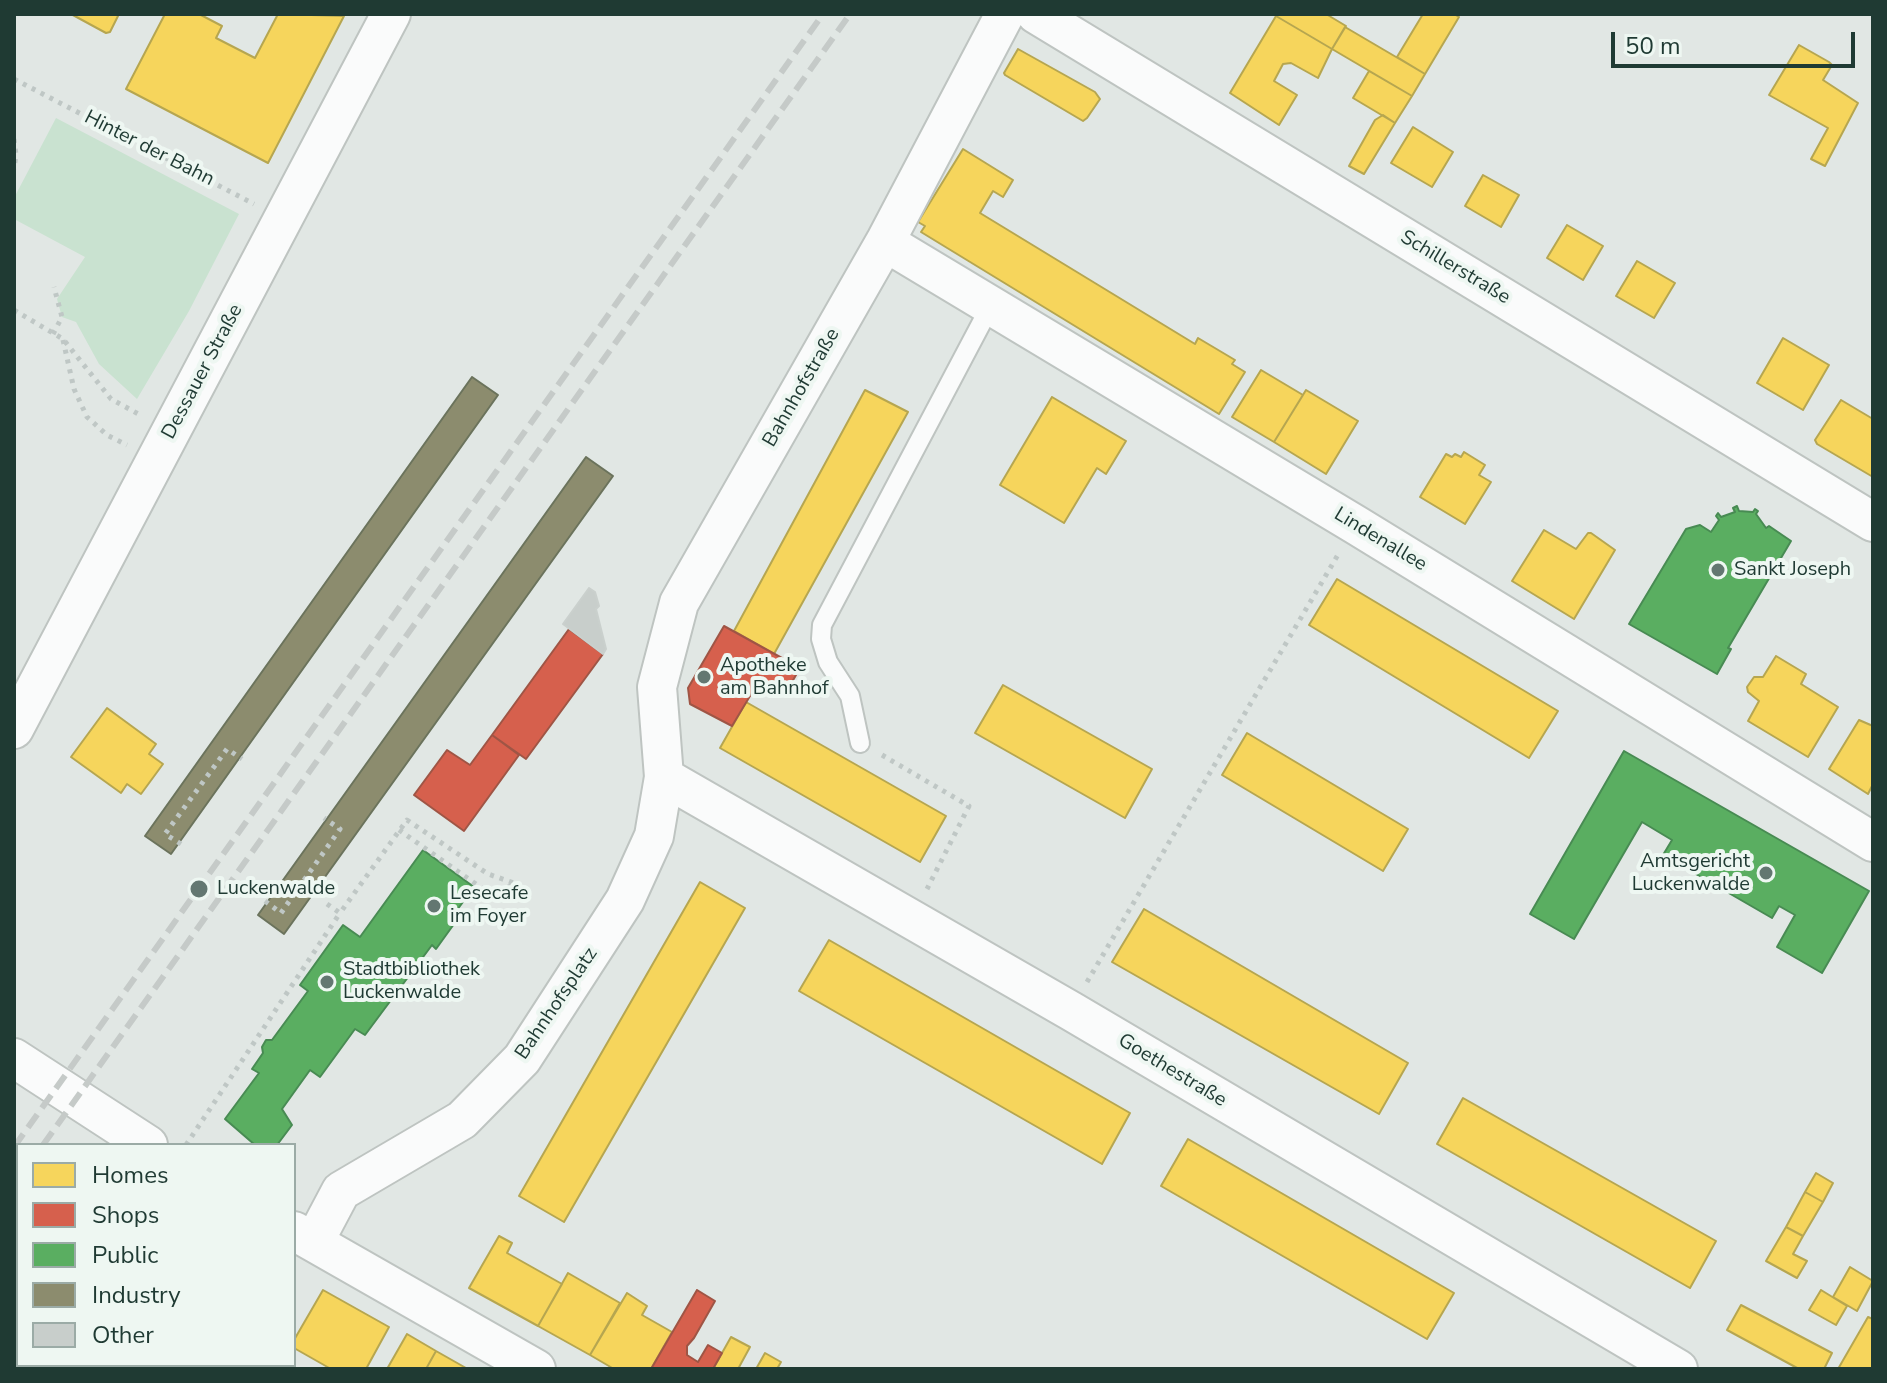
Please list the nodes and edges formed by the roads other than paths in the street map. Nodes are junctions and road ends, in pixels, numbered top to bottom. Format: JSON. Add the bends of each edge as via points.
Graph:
{"nodes":[{"id":1,"x":391,"y":14,"type":"edge"},
{"id":2,"x":1005,"y":14,"type":"edge"},
{"id":3,"x":1036,"y":14,"type":"edge"},
{"id":4,"x":885,"y":242,"type":"junction"},
{"id":5,"x":991,"y":305,"type":"junction"},
{"id":6,"x":1873,"y":522,"type":"edge"},
{"id":7,"x":14,"y":729,"type":"edge"},
{"id":8,"x":860,"y":743,"type":"road end"},
{"id":9,"x":664,"y":777,"type":"junction"},
{"id":10,"x":1873,"y":842,"type":"edge"},
{"id":11,"x":14,"y":1058,"type":"edge"},
{"id":12,"x":145,"y":1143,"type":"edge"},
{"id":13,"x":304,"y":1237,"type":"edge"},
{"id":14,"x":536,"y":1369,"type":"edge"},
{"id":15,"x":1678,"y":1369,"type":"edge"}],
"edges":[{"from":1,"to":7,"type":"street","name":"Dessauer Straße"},
{"from":2,"to":4,"type":"street","name":"Bahnhofstraße"},
{"from":3,"to":6,"type":"street","name":"Schillerstraße"},
{"from":4,"to":5,"type":"street","name":"Lindenallee"},
{"from":4,"to":9,"type":"street","name":"Bahnhofstraße","via":[[679,603],[657,687]]},
{"from":5,"to":8,"type":"lane","via":[[822,625],[828,662],[850,696]]},
{"from":5,"to":10,"type":"street","name":"Lindenallee"},
{"from":9,"to":13,"type":"street","name":"Bahnhofsplatz","via":[[654,836],[625,900],[522,1059],[462,1120],[341,1191]]},
{"from":9,"to":15,"type":"street","name":"Goethestraße"},
{"from":11,"to":12,"type":"street"},
{"from":13,"to":14,"type":"street"}]}
